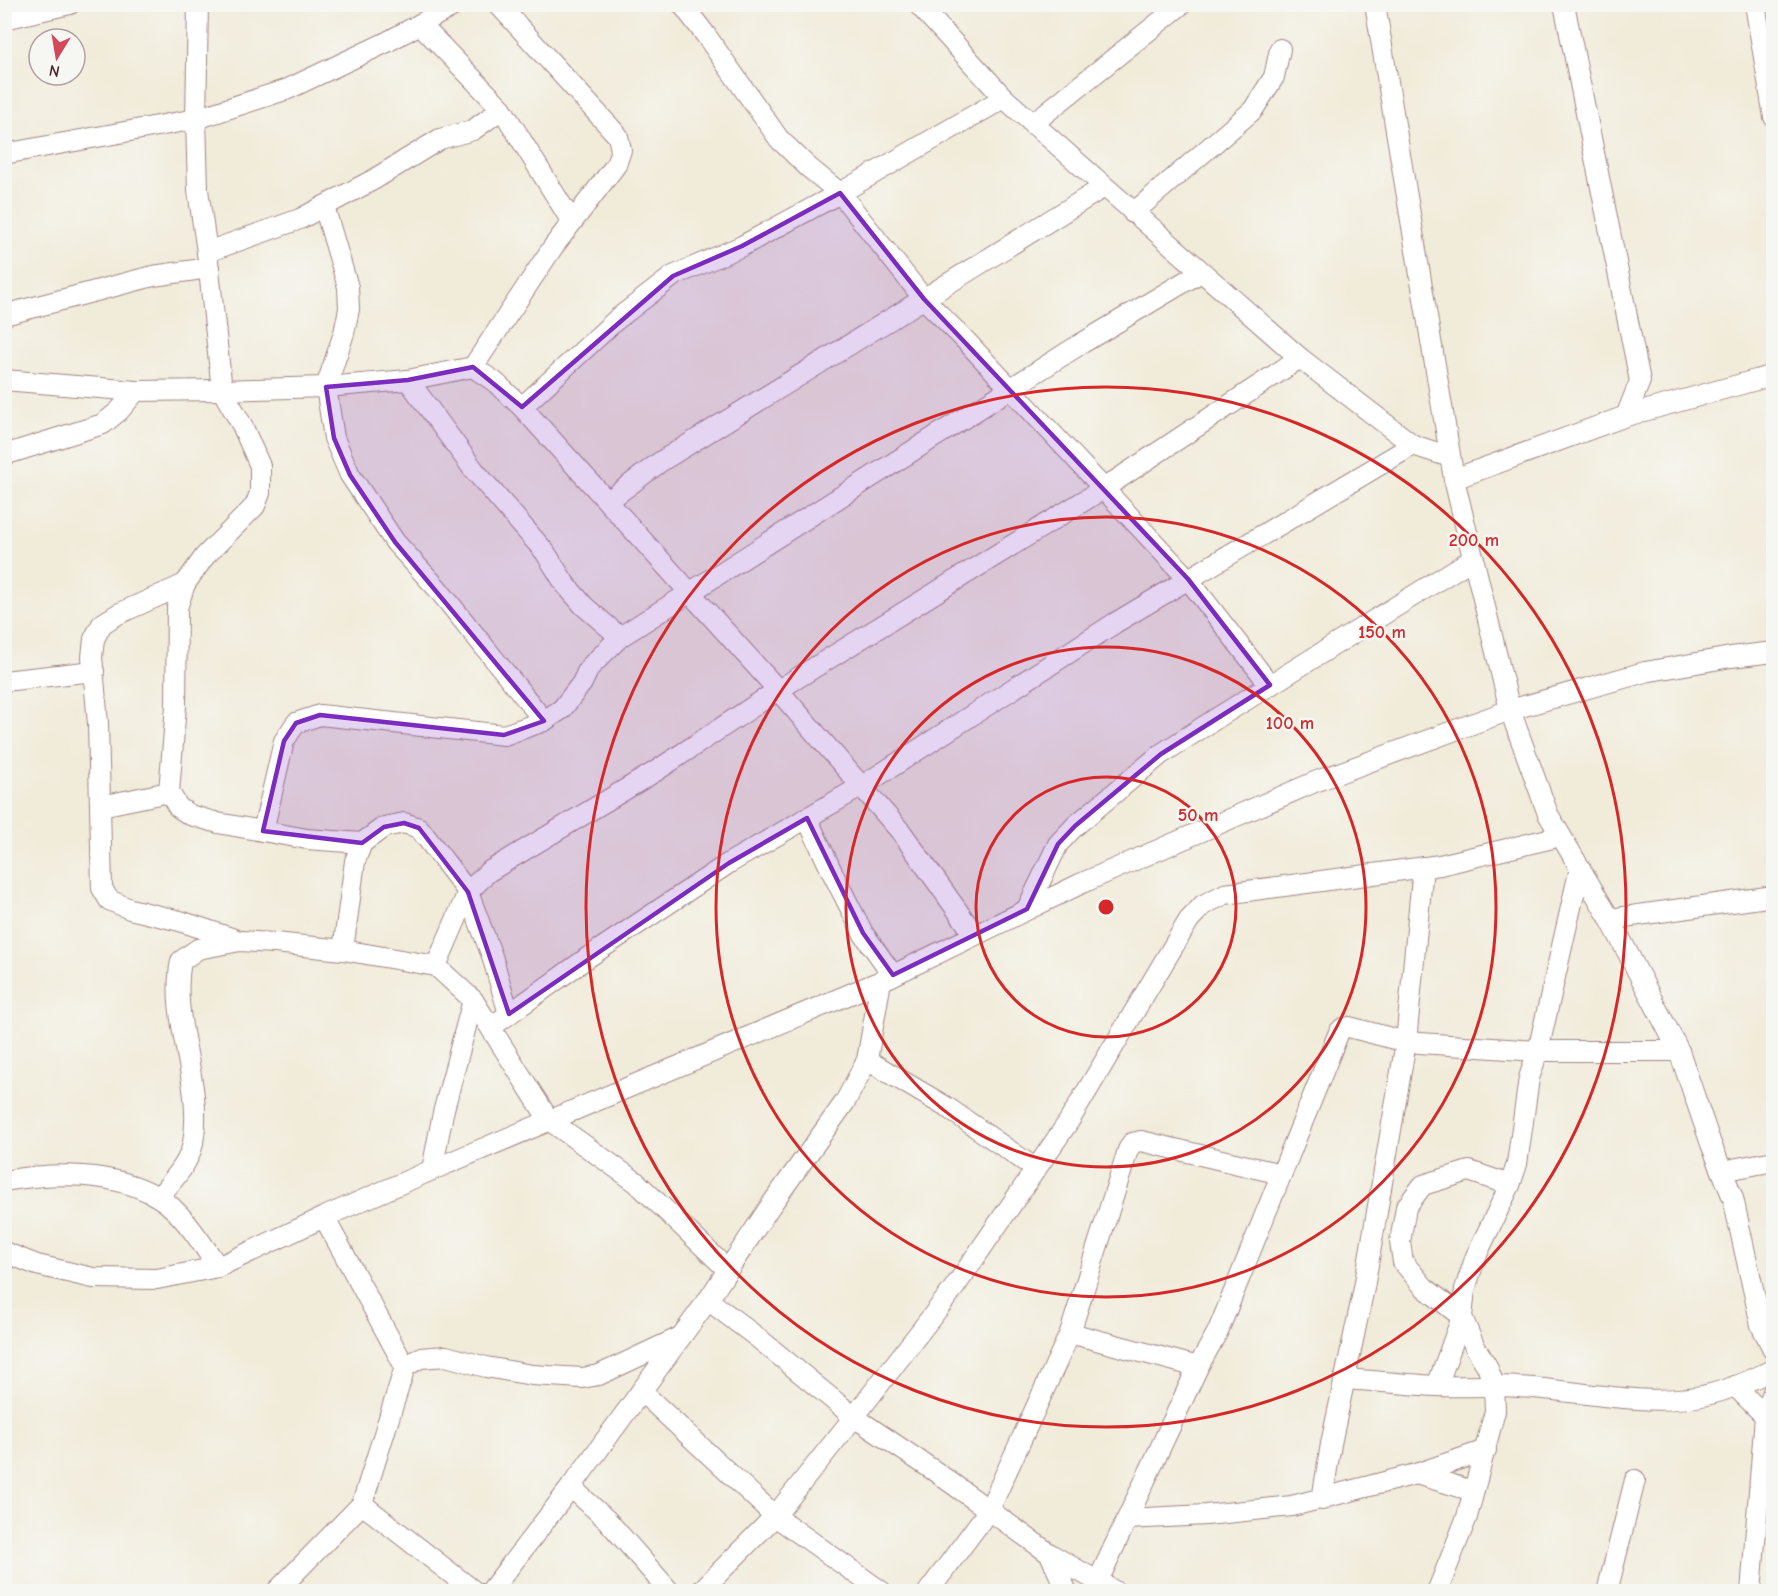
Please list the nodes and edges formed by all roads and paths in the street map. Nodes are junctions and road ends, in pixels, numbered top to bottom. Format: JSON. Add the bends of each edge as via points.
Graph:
{"nodes":[{"id":1,"x":70,"y":4,"type":"edge"},
{"id":2,"x":198,"y":4,"type":"edge"},
{"id":3,"x":457,"y":4,"type":"edge"},
{"id":4,"x":498,"y":4,"type":"edge"},
{"id":5,"x":682,"y":4,"type":"edge"},
{"id":6,"x":918,"y":4,"type":"edge"},
{"id":7,"x":1182,"y":4,"type":"edge"},
{"id":8,"x":1375,"y":4,"type":"edge"},
{"id":9,"x":1564,"y":4,"type":"edge"},
{"id":10,"x":1755,"y":4,"type":"edge"},
{"id":11,"x":4,"y":19,"type":"edge"},
{"id":12,"x":420,"y":24,"type":"junction"},
{"id":13,"x":1280,"y":49,"type":"dead end"},
{"id":14,"x":1004,"y":98,"type":"junction"},
{"id":15,"x":502,"y":109,"type":"junction"},
{"id":16,"x":1773,"y":117,"type":"edge"},
{"id":17,"x":196,"y":119,"type":"junction"},
{"id":18,"x":1032,"y":124,"type":"junction"},
{"id":19,"x":4,"y":154,"type":"edge"},
{"id":20,"x":1104,"y":187,"type":"junction"},
{"id":21,"x":840,"y":193,"type":"junction"},
{"id":22,"x":324,"y":206,"type":"junction"},
{"id":23,"x":1133,"y":213,"type":"junction"},
{"id":24,"x":572,"y":222,"type":"junction"},
{"id":25,"x":208,"y":260,"type":"junction"},
{"id":26,"x":1201,"y":272,"type":"junction"},
{"id":27,"x":924,"y":299,"type":"junction"},
{"id":28,"x":4,"y":315,"type":"edge"},
{"id":29,"x":1300,"y":358,"type":"junction"},
{"id":30,"x":472,"y":367,"type":"junction"},
{"id":31,"x":1773,"y":375,"type":"edge"},
{"id":32,"x":4,"y":380,"type":"edge"},
{"id":33,"x":408,"y":380,"type":"junction"},
{"id":34,"x":1640,"y":381,"type":"junction"},
{"id":35,"x":326,"y":387,"type":"junction"},
{"id":36,"x":1010,"y":388,"type":"junction"},
{"id":37,"x":222,"y":390,"type":"junction"},
{"id":38,"x":136,"y":391,"type":"junction"},
{"id":39,"x":1668,"y":404,"type":"junction"},
{"id":40,"x":522,"y":407,"type":"junction"},
{"id":41,"x":1626,"y":416,"type":"junction"},
{"id":42,"x":1413,"y":445,"type":"junction"},
{"id":43,"x":4,"y":455,"type":"edge"},
{"id":44,"x":1450,"y":457,"type":"junction"},
{"id":45,"x":1455,"y":479,"type":"junction"},
{"id":46,"x":1103,"y":489,"type":"junction"},
{"id":47,"x":608,"y":501,"type":"junction"},
{"id":48,"x":1474,"y":558,"type":"junction"},
{"id":49,"x":1188,"y":579,"type":"junction"},
{"id":50,"x":185,"y":584,"type":"junction"},
{"id":51,"x":691,"y":592,"type":"junction"},
{"id":52,"x":620,"y":637,"type":"junction"},
{"id":53,"x":1773,"y":652,"type":"edge"},
{"id":54,"x":94,"y":671,"type":"junction"},
{"id":55,"x":4,"y":681,"type":"edge"},
{"id":56,"x":1270,"y":685,"type":"junction"},
{"id":57,"x":778,"y":690,"type":"junction"},
{"id":58,"x":1510,"y":710,"type":"junction"},
{"id":59,"x":544,"y":721,"type":"junction"},
{"id":60,"x":862,"y":786,"type":"junction"},
{"id":61,"x":169,"y":792,"type":"junction"},
{"id":62,"x":101,"y":806,"type":"junction"},
{"id":63,"x":807,"y":818,"type":"junction"},
{"id":64,"x":263,"y":831,"type":"junction"},
{"id":65,"x":1562,"y":836,"type":"junction"},
{"id":66,"x":362,"y":843,"type":"junction"},
{"id":67,"x":1423,"y":867,"type":"junction"},
{"id":68,"x":1580,"y":868,"type":"junction"},
{"id":69,"x":468,"y":892,"type":"junction"},
{"id":70,"x":1773,"y":896,"type":"edge"},
{"id":71,"x":1027,"y":909,"type":"junction"},
{"id":72,"x":1610,"y":919,"type":"junction"},
{"id":73,"x":974,"y":934,"type":"junction"},
{"id":74,"x":240,"y":941,"type":"junction"},
{"id":75,"x":343,"y":950,"type":"junction"},
{"id":76,"x":436,"y":966,"type":"junction"},
{"id":77,"x":887,"y":978,"type":"junction"},
{"id":78,"x":473,"y":1000,"type":"junction"},
{"id":79,"x":509,"y":1014,"type":"junction"},
{"id":80,"x":491,"y":1027,"type":"junction"},
{"id":81,"x":1406,"y":1042,"type":"junction"},
{"id":82,"x":1538,"y":1051,"type":"junction"},
{"id":83,"x":1679,"y":1051,"type":"junction"},
{"id":84,"x":867,"y":1060,"type":"junction"},
{"id":85,"x":549,"y":1120,"type":"junction"},
{"id":86,"x":1773,"y":1161,"type":"edge"},
{"id":87,"x":1036,"y":1169,"type":"junction"},
{"id":88,"x":432,"y":1170,"type":"junction"},
{"id":89,"x":1722,"y":1170,"type":"junction"},
{"id":90,"x":1281,"y":1174,"type":"junction"},
{"id":91,"x":4,"y":1181,"type":"edge"},
{"id":92,"x":1510,"y":1185,"type":"junction"},
{"id":93,"x":159,"y":1197,"type":"junction"},
{"id":94,"x":324,"y":1217,"type":"junction"},
{"id":95,"x":4,"y":1252,"type":"edge"},
{"id":96,"x":218,"y":1267,"type":"junction"},
{"id":97,"x":728,"y":1270,"type":"junction"},
{"id":98,"x":708,"y":1300,"type":"junction"},
{"id":99,"x":1462,"y":1317,"type":"junction"},
{"id":100,"x":1767,"y":1324,"type":"edge"},
{"id":101,"x":1070,"y":1332,"type":"junction"},
{"id":102,"x":680,"y":1337,"type":"junction"},
{"id":103,"x":1773,"y":1351,"type":"edge"},
{"id":104,"x":405,"y":1367,"type":"junction"},
{"id":105,"x":1198,"y":1367,"type":"junction"},
{"id":106,"x":1773,"y":1369,"type":"edge"},
{"id":107,"x":1344,"y":1379,"type":"junction"},
{"id":108,"x":1494,"y":1385,"type":"junction"},
{"id":109,"x":1437,"y":1386,"type":"junction"},
{"id":110,"x":1735,"y":1386,"type":"junction"},
{"id":111,"x":1773,"y":1389,"type":"edge"},
{"id":112,"x":641,"y":1391,"type":"junction"},
{"id":113,"x":1765,"y":1416,"type":"junction"},
{"id":114,"x":854,"y":1417,"type":"junction"},
{"id":115,"x":1486,"y":1450,"type":"junction"},
{"id":116,"x":1416,"y":1474,"type":"junction"},
{"id":117,"x":1635,"y":1479,"type":"dead end"},
{"id":118,"x":572,"y":1487,"type":"junction"},
{"id":119,"x":1473,"y":1491,"type":"junction"},
{"id":120,"x":1322,"y":1500,"type":"junction"},
{"id":121,"x":362,"y":1504,"type":"junction"},
{"id":122,"x":989,"y":1510,"type":"junction"},
{"id":123,"x":774,"y":1516,"type":"junction"},
{"id":124,"x":1127,"y":1519,"type":"junction"},
{"id":125,"x":1050,"y":1554,"type":"junction"},
{"id":126,"x":1098,"y":1581,"type":"junction"},
{"id":127,"x":276,"y":1592,"type":"edge"},
{"id":128,"x":475,"y":1592,"type":"edge"},
{"id":129,"x":489,"y":1592,"type":"edge"},
{"id":130,"x":670,"y":1592,"type":"edge"},
{"id":131,"x":700,"y":1592,"type":"edge"},
{"id":132,"x":882,"y":1592,"type":"edge"},
{"id":133,"x":928,"y":1592,"type":"edge"},
{"id":134,"x":1067,"y":1592,"type":"edge"},
{"id":135,"x":1116,"y":1592,"type":"edge"},
{"id":136,"x":1437,"y":1592,"type":"edge"},
{"id":137,"x":1607,"y":1592,"type":"edge"},
{"id":138,"x":1751,"y":1592,"type":"edge"}],
"edges":[{"from":1,"to":11,"type":"street"},
{"from":2,"to":17,"type":"street"},
{"from":3,"to":12,"type":"street"},
{"from":4,"to":24,"type":"street","via":[[618,136],[621,150],[616,165]]},
{"from":5,"to":21,"type":"street","via":[[779,139]]},
{"from":6,"to":14,"type":"street"},
{"from":7,"to":18,"type":"street"},
{"from":8,"to":44,"type":"street"},
{"from":9,"to":34,"type":"street"},
{"from":10,"to":16,"type":"street"},
{"from":12,"to":15,"type":"street"},
{"from":12,"to":17,"type":"street","via":[[288,89]]},
{"from":13,"to":23,"type":"street","via":[[1274,76],[1253,110]]},
{"from":14,"to":18,"type":"street"},
{"from":14,"to":21,"type":"street"},
{"from":15,"to":22,"type":"street","via":[[473,130],[440,139]]},
{"from":15,"to":24,"type":"street"},
{"from":17,"to":19,"type":"street"},
{"from":17,"to":25,"type":"street","via":[[198,190]]},
{"from":18,"to":20,"type":"street"},
{"from":20,"to":23,"type":"street"},
{"from":20,"to":27,"type":"street"},
{"from":21,"to":27,"type":"street"},
{"from":21,"to":40,"type":"street","via":[[742,246],[673,276],[616,320]]},
{"from":22,"to":25,"type":"street"},
{"from":22,"to":35,"type":"street","via":[[345,270],[349,309]]},
{"from":23,"to":26,"type":"street"},
{"from":24,"to":30,"type":"street"},
{"from":25,"to":28,"type":"street"},
{"from":25,"to":37,"type":"street"},
{"from":26,"to":29,"type":"street"},
{"from":26,"to":36,"type":"street"},
{"from":27,"to":36,"type":"street"},
{"from":27,"to":47,"type":"street","via":[[660,462]]},
{"from":29,"to":42,"type":"street"},
{"from":29,"to":46,"type":"street"},
{"from":30,"to":33,"type":"street"},
{"from":30,"to":40,"type":"street"},
{"from":31,"to":39,"type":"street"},
{"from":32,"to":38,"type":"street"},
{"from":33,"to":35,"type":"street"},
{"from":33,"to":52,"type":"street","via":[[474,470],[545,552],[565,584]]},
{"from":34,"to":39,"type":"street"},
{"from":34,"to":41,"type":"street"},
{"from":35,"to":37,"type":"street"},
{"from":35,"to":59,"type":"street","via":[[334,438],[350,476],[395,542]]},
{"from":36,"to":46,"type":"street"},
{"from":36,"to":51,"type":"street"},
{"from":37,"to":38,"type":"street"},
{"from":37,"to":50,"type":"street","via":[[260,466],[260,493],[255,506],[205,556]]},
{"from":38,"to":43,"type":"street","via":[[103,424]]},
{"from":39,"to":41,"type":"street"},
{"from":40,"to":47,"type":"street"},
{"from":41,"to":45,"type":"street"},
{"from":42,"to":44,"type":"street"},
{"from":42,"to":49,"type":"street"},
{"from":44,"to":45,"type":"street"},
{"from":45,"to":48,"type":"street"},
{"from":46,"to":49,"type":"street"},
{"from":46,"to":57,"type":"street"},
{"from":47,"to":51,"type":"street"},
{"from":48,"to":56,"type":"street"},
{"from":48,"to":58,"type":"street"},
{"from":49,"to":56,"type":"street"},
{"from":49,"to":60,"type":"street"},
{"from":50,"to":54,"type":"street","via":[[102,624],[94,639]]},
{"from":50,"to":61,"type":"street","via":[[177,609],[176,706]]},
{"from":51,"to":52,"type":"street"},
{"from":51,"to":57,"type":"street"},
{"from":52,"to":59,"type":"street","via":[[589,668],[562,709]]},
{"from":53,"to":58,"type":"street","via":[[1645,672]]},
{"from":54,"to":55,"type":"street"},
{"from":54,"to":62,"type":"street"},
{"from":56,"to":71,"type":"street","via":[[1161,754],[1075,826],[1058,844]]},
{"from":57,"to":60,"type":"street"},
{"from":57,"to":69,"type":"street","via":[[656,771],[488,872]]},
{"from":58,"to":65,"type":"street","via":[[1548,814]]},
{"from":58,"to":71,"type":"street","via":[[1317,781]]},
{"from":59,"to":64,"type":"street","via":[[504,735],[320,715],[296,723],[284,741]]},
{"from":60,"to":63,"type":"street"},
{"from":60,"to":73,"type":"street","via":[[902,832]]},
{"from":61,"to":62,"type":"street"},
{"from":61,"to":64,"type":"street","via":[[178,807],[190,815]]},
{"from":62,"to":74,"type":"street","via":[[102,888],[110,900]]},
{"from":63,"to":77,"type":"street"},
{"from":63,"to":79,"type":"street","via":[[729,863]]},
{"from":64,"to":66,"type":"street"},
{"from":65,"to":67,"type":"street"},
{"from":65,"to":68,"type":"street"},
{"from":66,"to":69,"type":"street","via":[[384,827],[404,823],[419,828]]},
{"from":66,"to":75,"type":"street","via":[[355,861]]},
{"from":67,"to":81,"type":"street"},
{"from":67,"to":87,"type":"street","via":[[1225,894],[1203,905],[1189,920]]},
{"from":68,"to":72,"type":"street"},
{"from":68,"to":82,"type":"street"},
{"from":69,"to":76,"type":"street"},
{"from":69,"to":79,"type":"street"},
{"from":70,"to":72,"type":"street"},
{"from":71,"to":73,"type":"street"},
{"from":72,"to":83,"type":"street"},
{"from":73,"to":77,"type":"street"},
{"from":74,"to":75,"type":"street"},
{"from":74,"to":93,"type":"street","via":[[198,949],[181,961],[178,978],[195,1102],[192,1144],[181,1170]]},
{"from":75,"to":76,"type":"street"},
{"from":76,"to":78,"type":"street"},
{"from":77,"to":84,"type":"street"},
{"from":77,"to":85,"type":"street"},
{"from":78,"to":80,"type":"street"},
{"from":78,"to":88,"type":"street"},
{"from":79,"to":80,"type":"street"},
{"from":80,"to":85,"type":"street"},
{"from":81,"to":82,"type":"street"},
{"from":81,"to":90,"type":"street","via":[[1349,1027],[1339,1032]]},
{"from":81,"to":107,"type":"street","via":[[1364,1288]]},
{"from":82,"to":83,"type":"street"},
{"from":82,"to":92,"type":"street","via":[[1529,1078],[1517,1164]]},
{"from":83,"to":89,"type":"street"},
{"from":84,"to":87,"type":"street","via":[[948,1108]]},
{"from":84,"to":97,"type":"street","via":[[845,1102]]},
{"from":85,"to":88,"type":"street"},
{"from":85,"to":97,"type":"street","via":[[636,1182]]},
{"from":86,"to":89,"type":"street"},
{"from":87,"to":114,"type":"street","via":[[954,1288]]},
{"from":88,"to":94,"type":"street"},
{"from":89,"to":100,"type":"street"},
{"from":90,"to":101,"type":"street","via":[[1141,1141],[1132,1143]]},
{"from":90,"to":105,"type":"street","via":[[1218,1330]]},
{"from":91,"to":93,"type":"street","via":[[34,1175],[79,1175],[122,1182]]},
{"from":92,"to":99,"type":"street","via":[[1476,1256],[1465,1289]]},
{"from":92,"to":99,"type":"street","via":[[1469,1171],[1423,1185],[1406,1207],[1400,1242],[1403,1262],[1424,1287]]},
{"from":93,"to":96,"type":"street","via":[[190,1227]]},
{"from":94,"to":96,"type":"street"},
{"from":94,"to":104,"type":"street"},
{"from":95,"to":96,"type":"street","via":[[93,1278],[157,1279]]},
{"from":97,"to":98,"type":"street"},
{"from":98,"to":102,"type":"street"},
{"from":98,"to":114,"type":"street"},
{"from":99,"to":108,"type":"street"},
{"from":99,"to":109,"type":"street"},
{"from":100,"to":103,"type":"street"},
{"from":101,"to":105,"type":"street"},
{"from":101,"to":122,"type":"street"},
{"from":102,"to":104,"type":"street","via":[[599,1375],[582,1378],[532,1375],[446,1356],[420,1358]]},
{"from":102,"to":112,"type":"street"},
{"from":104,"to":121,"type":"street"},
{"from":105,"to":124,"type":"street"},
{"from":106,"to":110,"type":"street"},
{"from":107,"to":109,"type":"street"},
{"from":107,"to":120,"type":"street"},
{"from":108,"to":109,"type":"street"},
{"from":108,"to":110,"type":"street","via":[[1559,1389],[1621,1399],[1698,1397]]},
{"from":108,"to":115,"type":"street","via":[[1495,1411]]},
{"from":110,"to":113,"type":"street"},
{"from":111,"to":113,"type":"street"},
{"from":112,"to":118,"type":"street"},
{"from":112,"to":123,"type":"street"},
{"from":113,"to":138,"type":"street"},
{"from":114,"to":122,"type":"street"},
{"from":114,"to":123,"type":"street"},
{"from":115,"to":116,"type":"street"},
{"from":115,"to":119,"type":"street"},
{"from":116,"to":119,"type":"street"},
{"from":116,"to":120,"type":"street"},
{"from":117,"to":137,"type":"street"},
{"from":118,"to":129,"type":"street"},
{"from":118,"to":130,"type":"street","via":[[607,1520]]},
{"from":119,"to":136,"type":"street","via":[[1467,1517]]},
{"from":120,"to":124,"type":"street","via":[[1217,1514]]},
{"from":121,"to":127,"type":"street"},
{"from":121,"to":128,"type":"street"},
{"from":122,"to":125,"type":"street"},
{"from":122,"to":133,"type":"street"},
{"from":123,"to":131,"type":"street"},
{"from":123,"to":132,"type":"street"},
{"from":124,"to":126,"type":"street"},
{"from":125,"to":126,"type":"street"},
{"from":125,"to":134,"type":"street"},
{"from":126,"to":135,"type":"street"}]}
